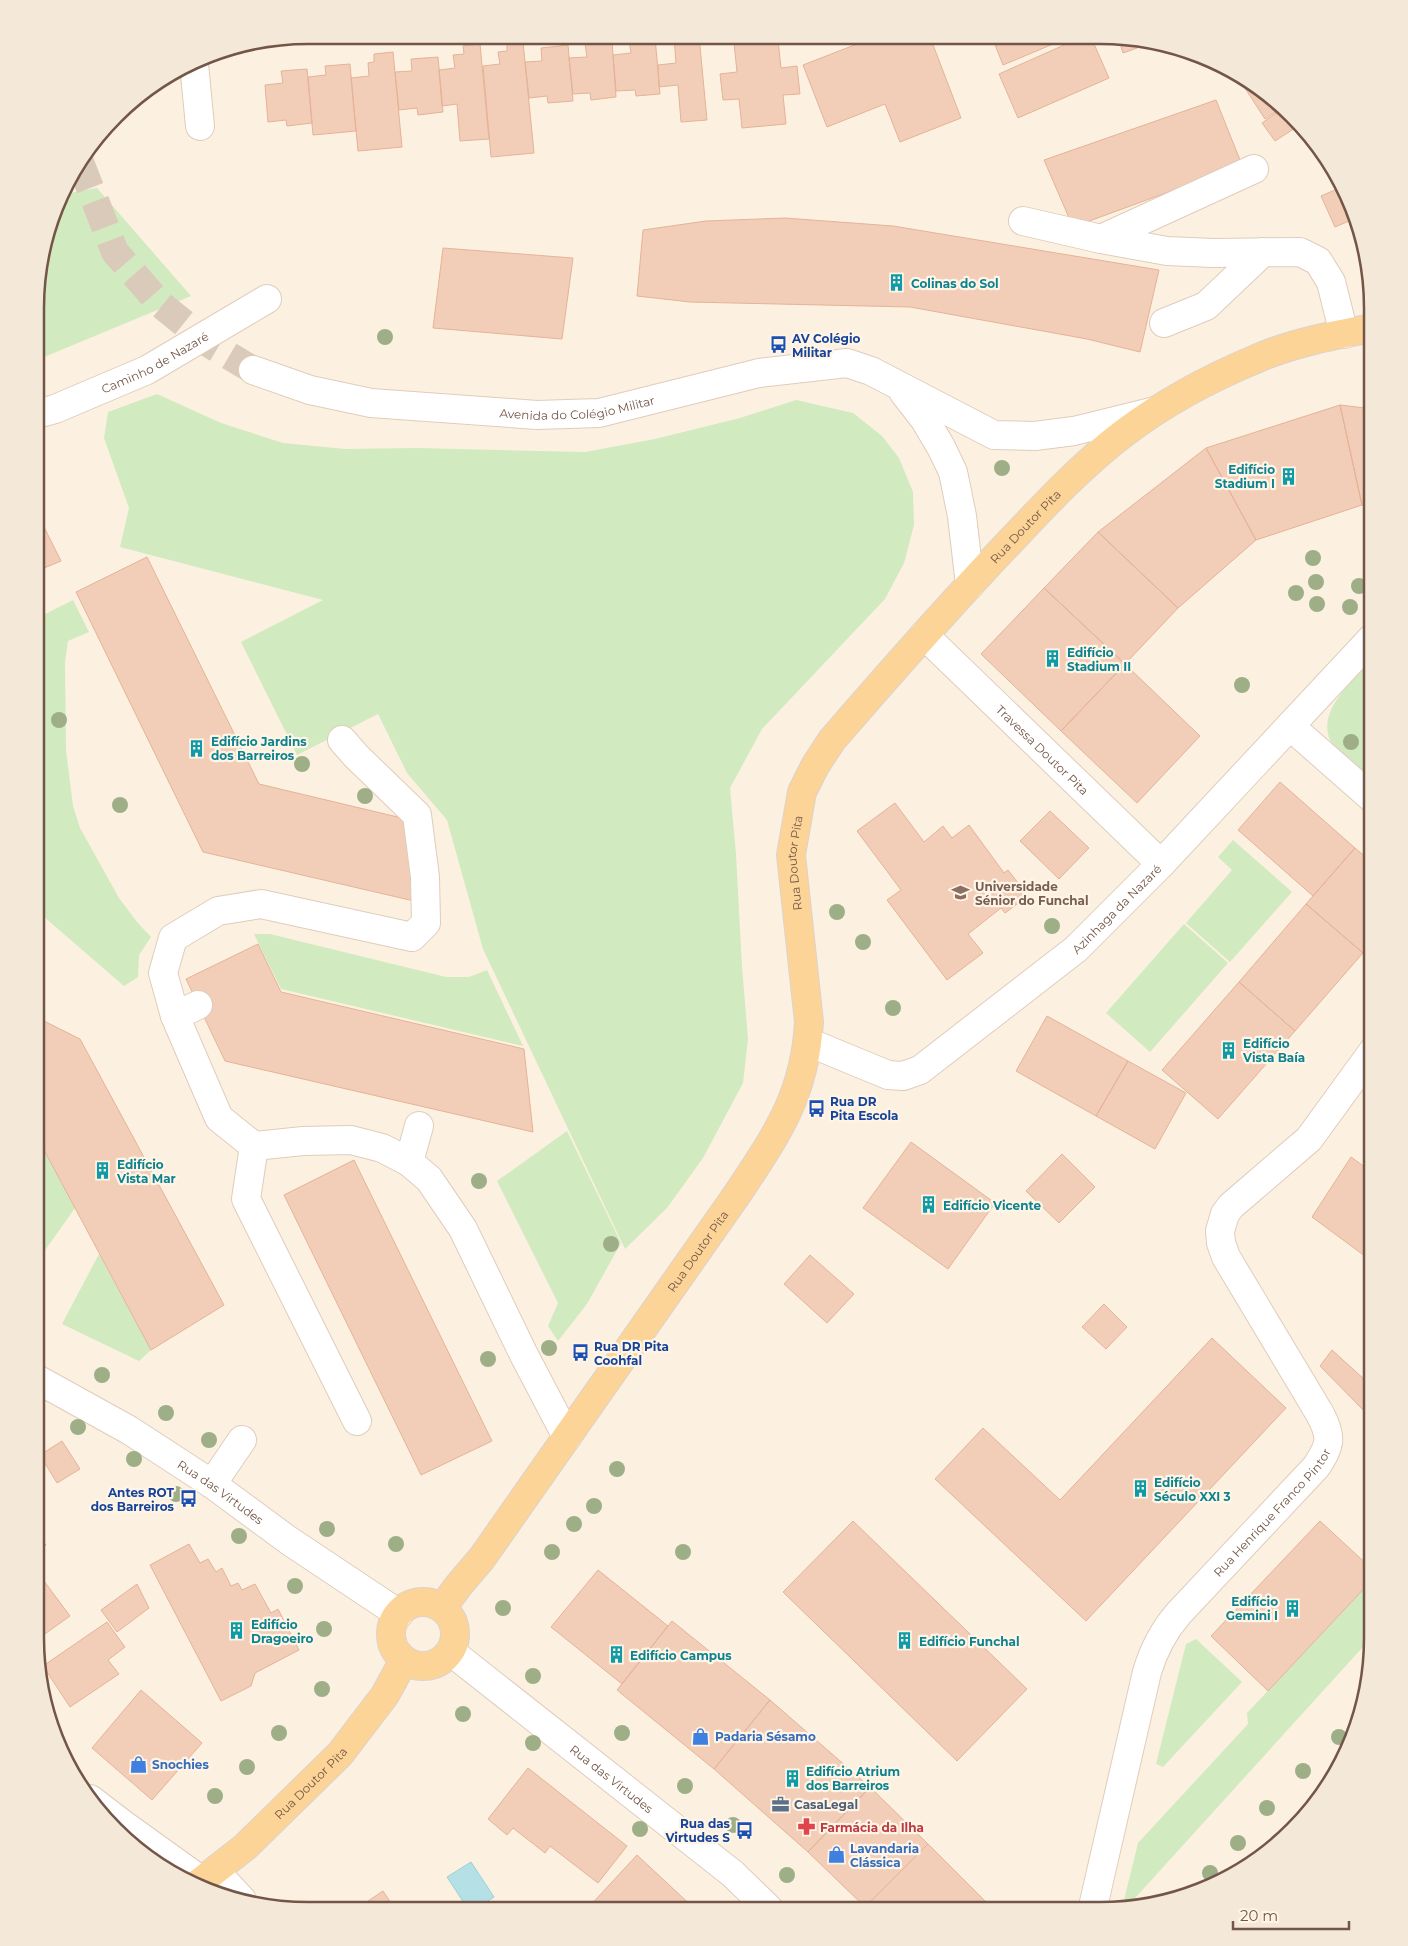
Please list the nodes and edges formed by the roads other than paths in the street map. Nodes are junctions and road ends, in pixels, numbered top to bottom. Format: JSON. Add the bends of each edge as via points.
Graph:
{"nodes":[{"id":1,"x":195,"y":69,"type":"edge"},
{"id":2,"x":200,"y":126,"type":"dead end"},
{"id":3,"x":1254,"y":169,"type":"dead end"},
{"id":4,"x":1023,"y":221,"type":"dead end"},
{"id":5,"x":1101,"y":239,"type":"junction"},
{"id":6,"x":1263,"y":252,"type":"junction"},
{"id":7,"x":267,"y":299,"type":"dead end"},
{"id":8,"x":1164,"y":323,"type":"dead end"},
{"id":9,"x":1364,"y":330,"type":"edge"},
{"id":10,"x":1344,"y":334,"type":"junction"},
{"id":11,"x":252,"y":370,"type":"tunnel mouth"},
{"id":12,"x":898,"y":386,"type":"junction"},
{"id":13,"x":1157,"y":410,"type":"junction"},
{"id":14,"x":44,"y":412,"type":"edge"},
{"id":15,"x":970,"y":585,"type":"junction"},
{"id":16,"x":924,"y":635,"type":"junction"},
{"id":17,"x":1364,"y":647,"type":"edge"},
{"id":18,"x":1290,"y":726,"type":"junction"},
{"id":19,"x":342,"y":740,"type":"dead end"},
{"id":20,"x":1364,"y":791,"type":"edge"},
{"id":21,"x":1161,"y":864,"type":"junction"},
{"id":22,"x":808,"y":1042,"type":"junction"},
{"id":23,"x":1364,"y":1063,"type":"edge"},
{"id":24,"x":419,"y":1126,"type":"dead end"},
{"id":25,"x":254,"y":1146,"type":"junction"},
{"id":26,"x":409,"y":1162,"type":"junction"},
{"id":27,"x":44,"y":1382,"type":"edge"},
{"id":28,"x":358,"y":1420,"type":"dead end"},
{"id":29,"x":567,"y":1437,"type":"junction"},
{"id":30,"x":242,"y":1440,"type":"dead end"},
{"id":31,"x":212,"y":1484,"type":"junction"},
{"id":32,"x":442,"y":1608,"type":"junction"},
{"id":33,"x":399,"y":1614,"type":"junction"},
{"id":34,"x":450,"y":1651,"type":"junction"},
{"id":35,"x":404,"y":1660,"type":"junction"},
{"id":36,"x":114,"y":1817,"type":"edge"},
{"id":37,"x":204,"y":1879,"type":"edge"},
{"id":38,"x":762,"y":1902,"type":"edge"},
{"id":39,"x":1094,"y":1902,"type":"edge"}],
"edges":[{"from":1,"to":2,"type":"street"},
{"from":3,"to":5,"type":"street"},
{"from":4,"to":5,"type":"street"},
{"from":5,"to":6,"type":"street","via":[[1167,251]]},
{"from":6,"to":8,"type":"street","via":[[1206,306]]},
{"from":6,"to":10,"type":"street","via":[[1300,252],[1318,261],[1331,282]]},
{"from":7,"to":14,"type":"street","name":"Caminho de Nazaré","via":[[148,370]]},
{"from":9,"to":10,"type":"main road","name":"Rua Doutor Pita"},
{"from":10,"to":13,"type":"main road","name":"Rua Doutor Pita","via":[[1257,358]]},
{"from":11,"to":12,"type":"street","name":"Avenida do Colégio Militar","via":[[310,390],[371,404],[537,415],[599,413],[759,373],[847,362]]},
{"from":12,"to":13,"type":"street","name":"Avenida do Colégio Militar","via":[[994,435],[1035,436],[1074,431]]},
{"from":12,"to":15,"type":"street","name":"Avenida do Colégio Militar","via":[[926,420],[953,472]]},
{"from":13,"to":15,"type":"main road","name":"Rua Doutor Pita","via":[[1092,461]]},
{"from":15,"to":16,"type":"main road","name":"Rua Doutor Pita"},
{"from":16,"to":21,"type":"street","name":"Travessa Doutor Pita"},
{"from":16,"to":22,"type":"main road","name":"Rua Doutor Pita","via":[[832,740],[802,792],[791,855],[810,1022]]},
{"from":17,"to":18,"type":"street","name":"Azinhaga da Nazaré"},
{"from":18,"to":20,"type":"street"},
{"from":18,"to":21,"type":"street","name":"Azinhaga da Nazaré"},
{"from":19,"to":25,"type":"street","via":[[417,815],[426,923],[412,937],[263,894],[218,911],[173,938],[163,973],[186,1011],[219,1118]]},
{"from":21,"to":22,"type":"street","name":"Azinhaga da Nazaré","via":[[1076,949],[920,1070],[903,1076],[888,1075]]},
{"from":22,"to":29,"type":"main road","name":"Rua Doutor Pita","via":[[790,1110],[770,1145]]},
{"from":23,"to":39,"type":"street","name":"Rua Henrique Franco Pintor","via":[[1310,1139],[1231,1206],[1222,1221],[1221,1243],[1226,1257],[1328,1428],[1327,1451],[1316,1467],[1179,1613],[1155,1648]]},
{"from":24,"to":26,"type":"street"},
{"from":25,"to":26,"type":"street","via":[[303,1140],[351,1140],[382,1148]]},
{"from":25,"to":28,"type":"street","via":[[246,1199]]},
{"from":26,"to":29,"type":"street","via":[[429,1179],[463,1229]]},
{"from":27,"to":31,"type":"street","name":"Rua das Virtudes","via":[[129,1430]]},
{"from":29,"to":32,"type":"main road","name":"Rua Doutor Pita","via":[[482,1558]]},
{"from":30,"to":31,"type":"street"},
{"from":31,"to":33,"type":"street","name":"Rua das Virtudes","via":[[288,1540]]},
{"from":32,"to":33,"type":"main road","via":[[424,1602],[415,1603]]},
{"from":32,"to":34,"type":"main road","via":[[449,1615],[455,1632]]},
{"from":33,"to":35,"type":"main road","via":[[391,1633],[395,1648]]},
{"from":34,"to":35,"type":"main road","via":[[444,1659],[424,1666]]},
{"from":34,"to":38,"type":"street","name":"Rua das Virtudes","via":[[733,1874]]},
{"from":35,"to":37,"type":"main road","name":"Rua Doutor Pita","via":[[385,1695],[340,1754],[245,1847]]},
{"from":36,"to":37,"type":"street"}]}
